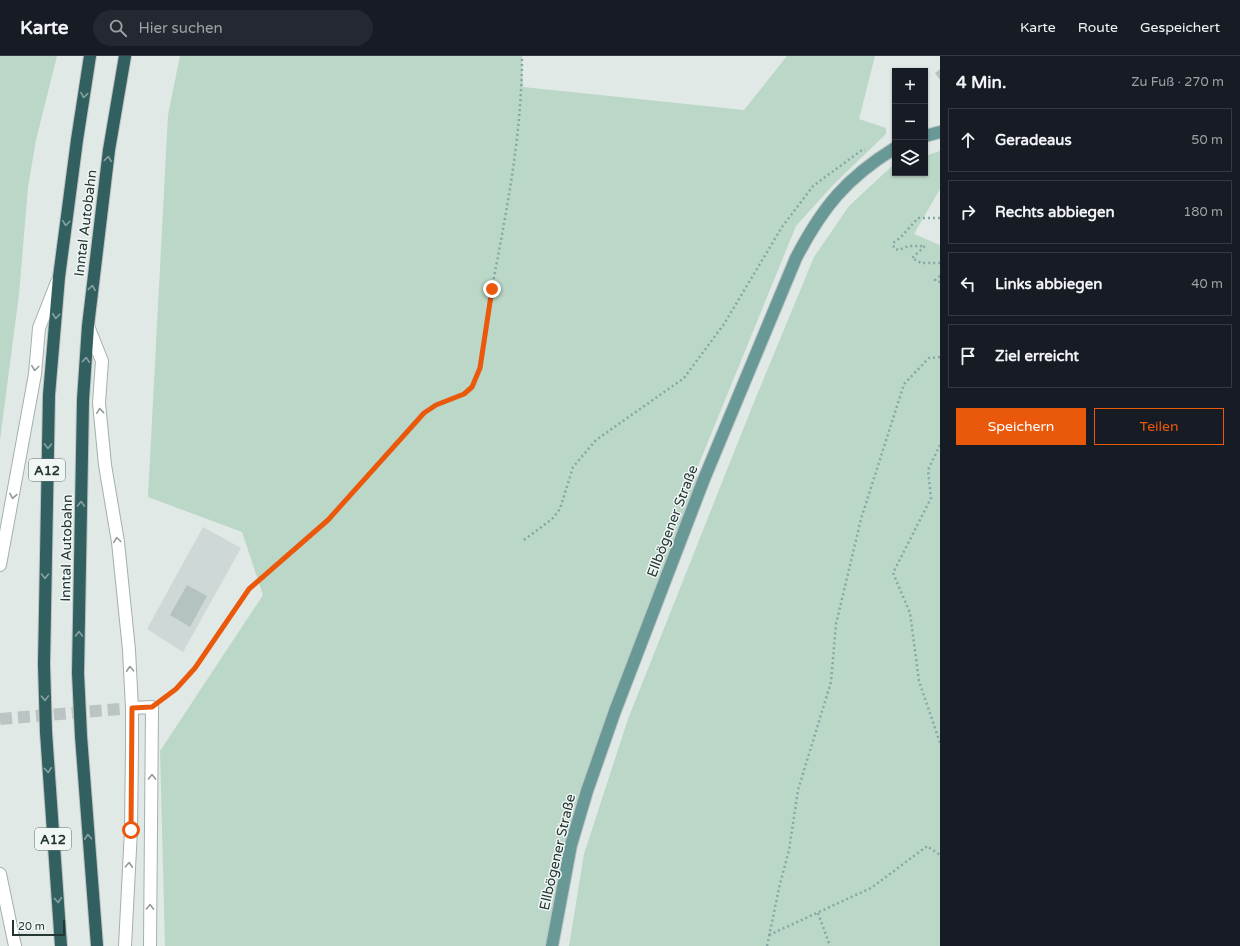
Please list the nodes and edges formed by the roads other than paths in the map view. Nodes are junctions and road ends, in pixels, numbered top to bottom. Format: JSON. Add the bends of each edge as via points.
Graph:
{"nodes":[{"id":1,"x":90,"y":56,"type":"edge"},
{"id":2,"x":125,"y":56,"type":"edge"},
{"id":3,"x":940,"y":132,"type":"edge"},
{"id":4,"x":928,"y":135,"type":"edge"},
{"id":5,"x":890,"y":151,"type":"edge"},
{"id":6,"x":59,"y":277,"type":"junction"},
{"id":7,"x":88,"y":326,"type":"junction"},
{"id":8,"x":0,"y":565,"type":"edge"},
{"id":9,"x":132,"y":708,"type":"junction"},
{"id":10,"x":0,"y":874,"type":"edge"},
{"id":11,"x":15,"y":946,"type":"edge"},
{"id":12,"x":61,"y":946,"type":"edge"},
{"id":13,"x":97,"y":946,"type":"edge"},
{"id":14,"x":126,"y":946,"type":"edge"},
{"id":15,"x":150,"y":946,"type":"edge"},
{"id":16,"x":552,"y":946,"type":"edge"}],
"edges":[{"from":1,"to":6,"type":"highway","name":"Inntal Autobahn","number":"A12","one_way":true},
{"from":7,"to":2,"type":"highway","name":"Inntal Autobahn","number":"A12","one_way":true,"via":[[109,150]]},
{"from":3,"to":4,"type":"main road"},
{"from":5,"to":16,"type":"main road","name":"Ellbögener Straße","via":[[857,175],[836,196],[812,228],[796,258],[704,479],[612,718],[571,845]]},
{"from":6,"to":8,"type":"lane","one_way":true,"via":[[40,328],[35,374]]},
{"from":6,"to":12,"type":"highway","name":"Inntal Autobahn","number":"A12","one_way":true,"bridge":true,"via":[[49,395],[44,664],[46,732]]},
{"from":9,"to":7,"type":"lane","one_way":true,"via":[[129,650],[99,403],[102,361]]},
{"from":13,"to":7,"type":"highway","name":"Inntal Autobahn","number":"A12","one_way":true,"bridge":true,"via":[[78,673],[83,400]]},
{"from":14,"to":9,"type":"lane","one_way":true,"via":[[131,830]]},
{"from":15,"to":9,"type":"lane","one_way":true,"via":[[152,707]]},
{"from":10,"to":11,"type":"lane"}]}
